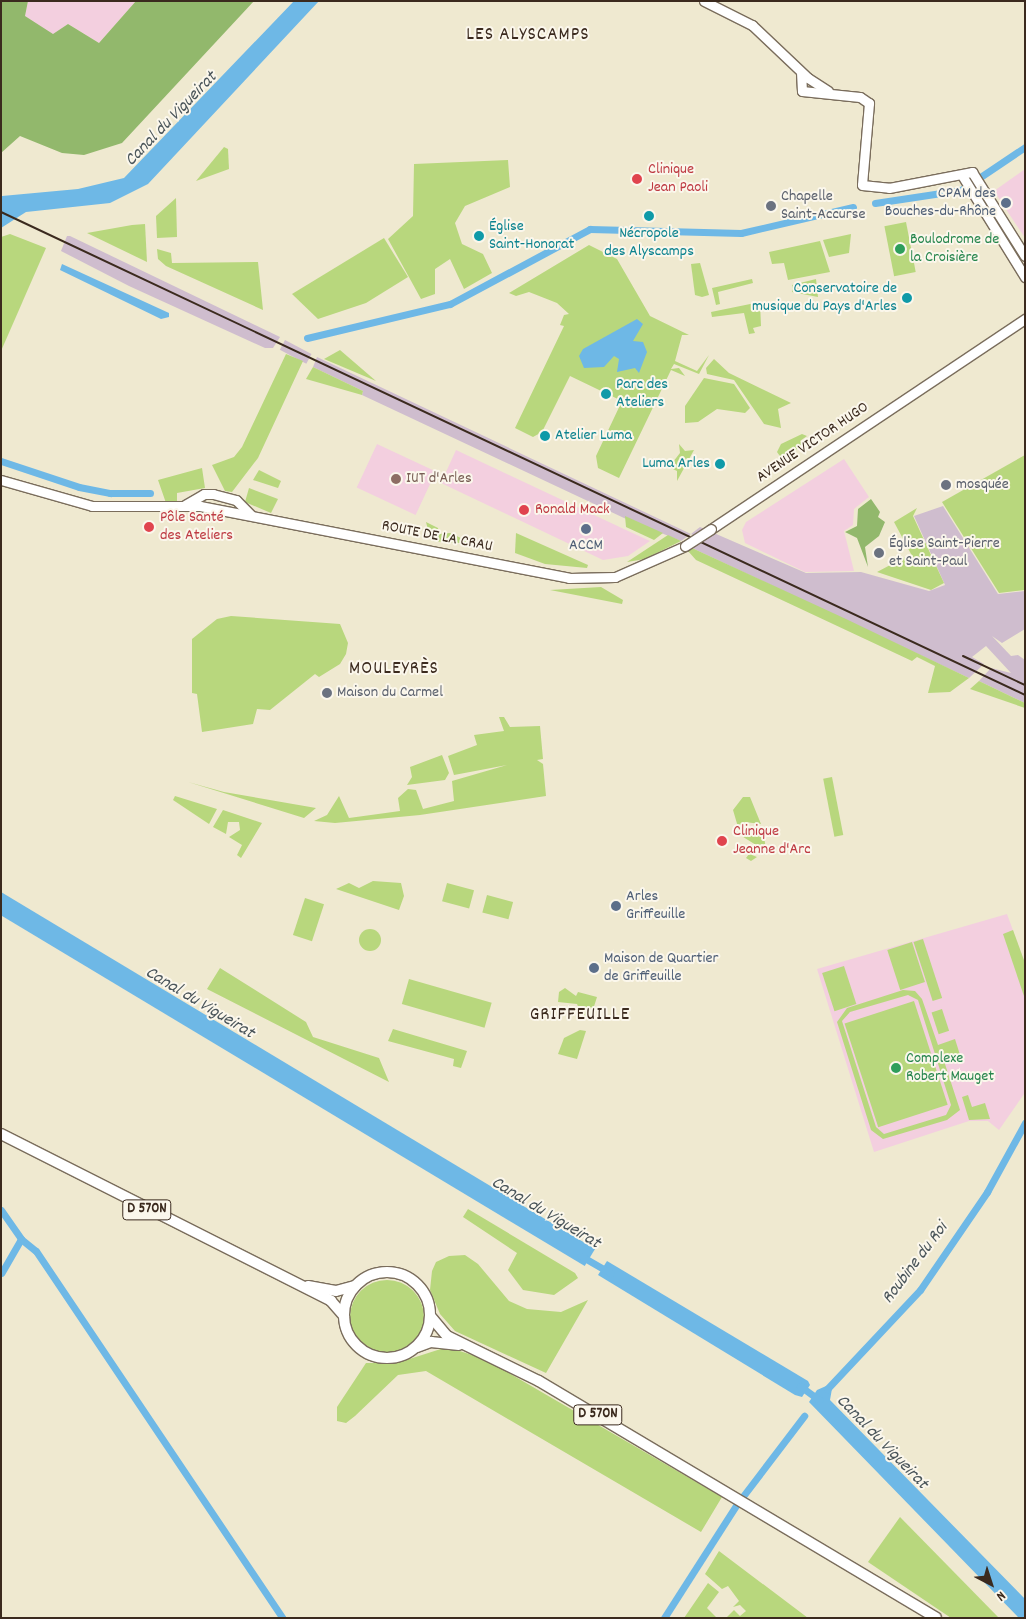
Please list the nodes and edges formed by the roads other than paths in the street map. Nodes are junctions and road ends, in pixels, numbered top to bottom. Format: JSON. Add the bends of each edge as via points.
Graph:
{"nodes":[{"id":1,"x":704,"y":1,"type":"edge"},
{"id":2,"x":801,"y":72,"type":"junction"},
{"id":3,"x":831,"y":93,"type":"junction"},
{"id":4,"x":967,"y":183,"type":"junction"},
{"id":5,"x":1025,"y":256,"type":"edge"},
{"id":6,"x":1025,"y":277,"type":"edge"},
{"id":7,"x":1023,"y":321,"type":"edge"},
{"id":8,"x":1,"y":480,"type":"edge"},
{"id":9,"x":201,"y":501,"type":"junction"},
{"id":10,"x":237,"y":509,"type":"junction"},
{"id":11,"x":615,"y":577,"type":"joint"},
{"id":12,"x":1,"y":1134,"type":"edge"},
{"id":13,"x":294,"y":1283,"type":"junction"},
{"id":14,"x":356,"y":1286,"type":"junction"},
{"id":15,"x":344,"y":1316,"type":"junction"},
{"id":16,"x":431,"y":1317,"type":"junction"},
{"id":17,"x":467,"y":1345,"type":"junction"},
{"id":18,"x":416,"y":1347,"type":"junction"},
{"id":19,"x":936,"y":1618,"type":"edge"}],
"edges":[{"from":1,"to":2,"type":"main road","via":[[752,25]]},
{"from":2,"to":3,"type":"main road"},
{"from":2,"to":3,"type":"main road","via":[[802,92]]},
{"from":3,"to":4,"type":"main road","via":[[864,98],[870,106],[862,185],[889,188]]},
{"from":4,"to":5,"type":"main road","via":[[976,178]]},
{"from":4,"to":6,"type":"main road"},
{"from":7,"to":11,"type":"main road","name":"AVENUE VICTOR HUGO","bridge":true,"via":[[685,546]]},
{"from":8,"to":9,"type":"main road","name":"ROUTE DE LA CRAU","via":[[92,506],[182,507]]},
{"from":9,"to":10,"type":"main road","name":"ROUTE DE LA CRAU"},
{"from":9,"to":10,"type":"main road","name":"ROUTE DE LA CRAU","via":[[213,494]]},
{"from":10,"to":11,"type":"main road","name":"ROUTE DE LA CRAU","via":[[254,516],[570,578]]},
{"from":12,"to":13,"type":"main road","number":"D 570N"},
{"from":13,"to":14,"type":"main road","number":"D 570N","via":[[336,1292]]},
{"from":13,"to":15,"type":"main road","number":"D 570N","via":[[331,1302]]},
{"from":14,"to":15,"type":"main road"},
{"from":14,"to":16,"type":"main road","via":[[380,1272],[403,1275],[422,1290]]},
{"from":15,"to":18,"type":"main road","via":[[351,1340],[369,1355],[397,1358]]},
{"from":16,"to":17,"type":"main road","number":"D 570N","via":[[440,1331]]},
{"from":16,"to":18,"type":"main road"},
{"from":17,"to":18,"type":"main road","number":"D 570N","via":[[431,1342]]},
{"from":17,"to":19,"type":"main road","number":"D 570N","via":[[508,1363]]}]}
